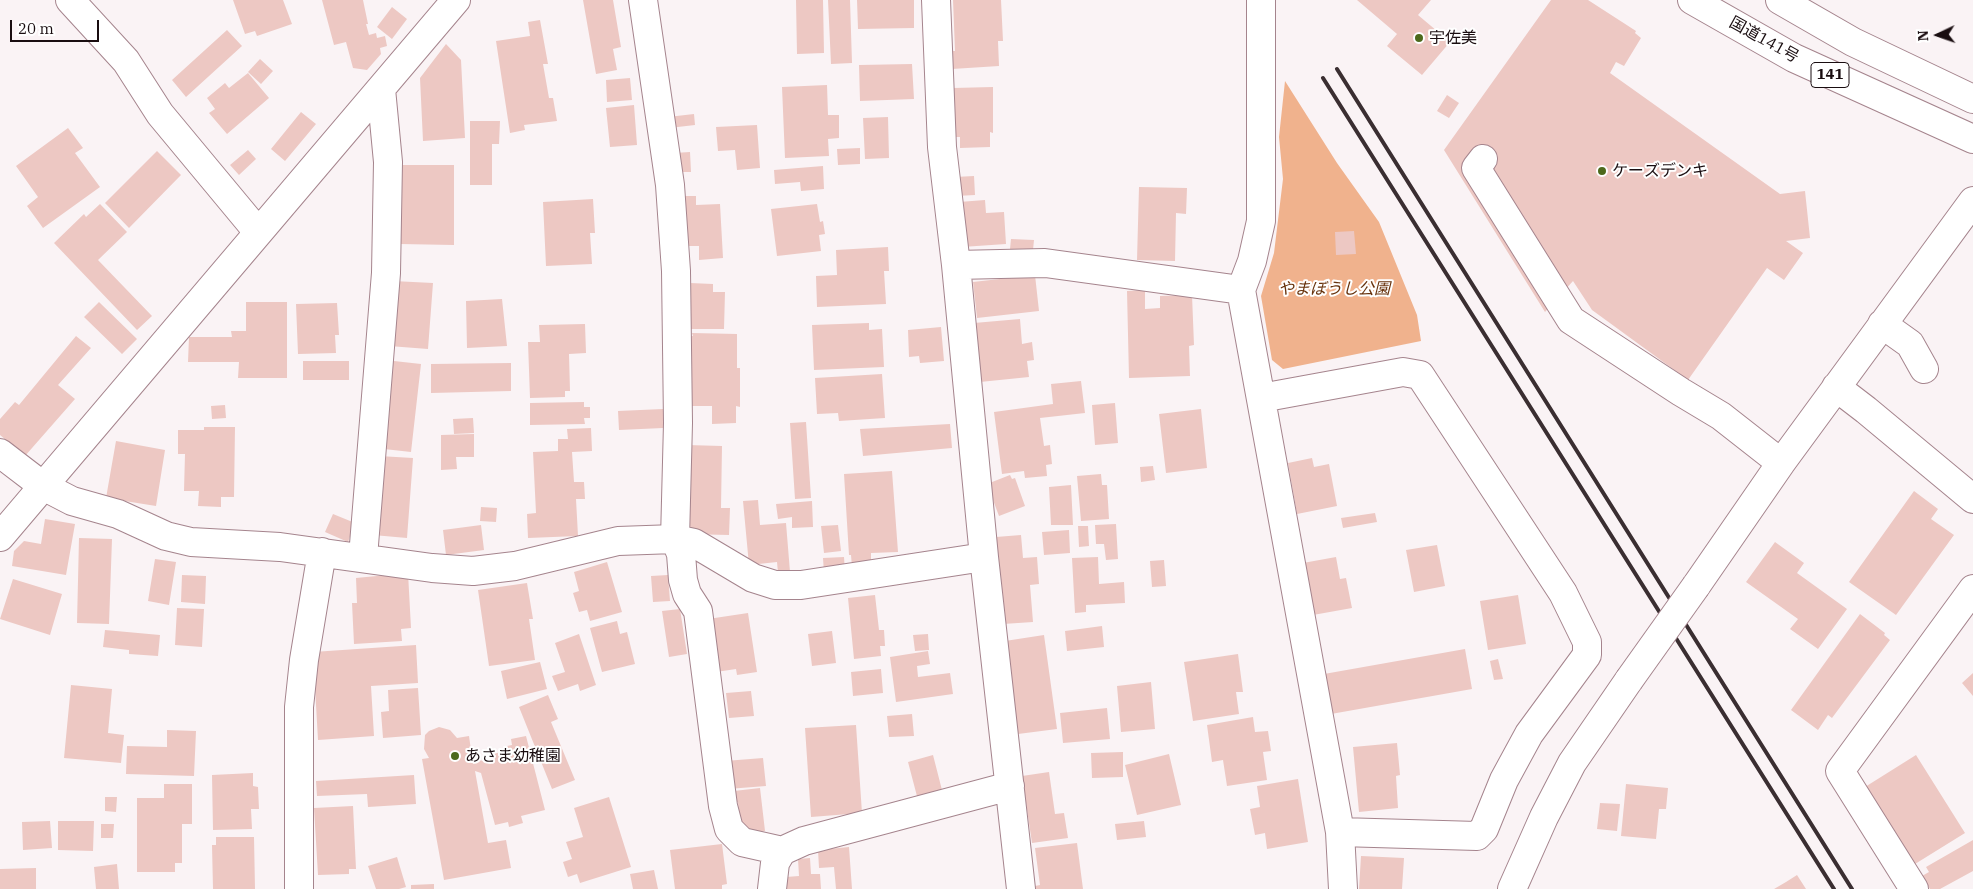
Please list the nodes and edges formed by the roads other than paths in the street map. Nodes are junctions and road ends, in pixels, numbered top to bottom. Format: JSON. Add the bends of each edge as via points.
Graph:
{"nodes":[{"id":1,"x":70,"y":0,"type":"edge"},
{"id":2,"x":456,"y":0,"type":"edge"},
{"id":3,"x":643,"y":0,"type":"edge"},
{"id":4,"x":936,"y":0,"type":"edge"},
{"id":5,"x":1260,"y":0,"type":"edge"},
{"id":6,"x":1692,"y":0,"type":"edge"},
{"id":7,"x":1780,"y":0,"type":"edge"},
{"id":8,"x":381,"y":89,"type":"junction"},
{"id":9,"x":1973,"y":99,"type":"edge"},
{"id":10,"x":1973,"y":139,"type":"edge"},
{"id":11,"x":1483,"y":159,"type":"dead end"},
{"id":12,"x":1973,"y":201,"type":"edge"},
{"id":13,"x":258,"y":232,"type":"junction"},
{"id":14,"x":956,"y":264,"type":"junction"},
{"id":15,"x":1241,"y":290,"type":"junction"},
{"id":16,"x":1882,"y":324,"type":"junction"},
{"id":17,"x":1924,"y":369,"type":"dead end"},
{"id":18,"x":1836,"y":387,"type":"junction"},
{"id":19,"x":1261,"y":398,"type":"junction"},
{"id":20,"x":0,"y":452,"type":"edge"},
{"id":21,"x":1781,"y":463,"type":"junction"},
{"id":22,"x":43,"y":486,"type":"junction"},
{"id":23,"x":1973,"y":499,"type":"edge"},
{"id":24,"x":0,"y":537,"type":"edge"},
{"id":25,"x":675,"y":539,"type":"junction"},
{"id":26,"x":322,"y":552,"type":"junction"},
{"id":27,"x":984,"y":557,"type":"junction"},
{"id":28,"x":363,"y":558,"type":"junction"},
{"id":29,"x":1973,"y":589,"type":"edge"},
{"id":30,"x":1010,"y":786,"type":"junction"},
{"id":31,"x":1340,"y":832,"type":"junction"},
{"id":32,"x":782,"y":851,"type":"junction"},
{"id":33,"x":299,"y":889,"type":"edge"},
{"id":34,"x":772,"y":889,"type":"edge"},
{"id":35,"x":1022,"y":889,"type":"edge"},
{"id":36,"x":1343,"y":889,"type":"edge"},
{"id":37,"x":1512,"y":889,"type":"edge"},
{"id":38,"x":1914,"y":889,"type":"edge"}],
"edges":[{"from":1,"to":13,"type":"main road","via":[[126,61],[160,114]]},
{"from":2,"to":8,"type":"main road"},
{"from":3,"to":25,"type":"main road","via":[[670,185],[676,271],[678,422]]},
{"from":4,"to":14,"type":"main road","via":[[942,147]]},
{"from":5,"to":15,"type":"main road","via":[[1261,221]]},
{"from":6,"to":10,"type":"main road","name":"国道141号","number":"141","via":[[1794,58]]},
{"from":7,"to":9,"type":"main road","number":"141","via":[[1853,42]]},
{"from":8,"to":13,"type":"main road"},
{"from":8,"to":28,"type":"main road","via":[[388,162],[386,272]]},
{"from":11,"to":21,"type":"main road","via":[[1476,168],[1571,320],[1721,416]]},
{"from":12,"to":16,"type":"main road"},
{"from":13,"to":22,"type":"main road"},
{"from":14,"to":15,"type":"main road","via":[[1044,263]]},
{"from":14,"to":27,"type":"main road"},
{"from":15,"to":19,"type":"main road"},
{"from":16,"to":17,"type":"main road","via":[[1910,344]]},
{"from":16,"to":18,"type":"main road"},
{"from":18,"to":21,"type":"main road"},
{"from":18,"to":23,"type":"main road"},
{"from":19,"to":31,"type":"main road"},
{"from":19,"to":31,"type":"main road","via":[[1403,372],[1420,375],[1563,593],[1587,642],[1587,655],[1528,734],[1478,836]]},
{"from":20,"to":22,"type":"main road"},
{"from":21,"to":37,"type":"main road","bridge":true,"via":[[1572,763]]},
{"from":22,"to":24,"type":"main road"},
{"from":22,"to":26,"type":"main road","via":[[72,501],[118,514],[166,536],[190,542]]},
{"from":25,"to":27,"type":"main road","via":[[694,543],[753,578],[775,585]]},
{"from":25,"to":28,"type":"main road","via":[[618,540],[515,566],[473,571]]},
{"from":25,"to":32,"type":"main road","via":[[681,554],[683,580],[698,611],[723,806],[729,829],[742,842]]},
{"from":26,"to":28,"type":"main road"},
{"from":26,"to":33,"type":"main road","via":[[299,707]]},
{"from":27,"to":30,"type":"main road"},
{"from":29,"to":38,"type":"main road","via":[[1840,771]]},
{"from":30,"to":32,"type":"main road","via":[[804,842]]},
{"from":30,"to":35,"type":"main road"},
{"from":31,"to":36,"type":"main road"},
{"from":32,"to":34,"type":"main road","via":[[775,863]]}]}
